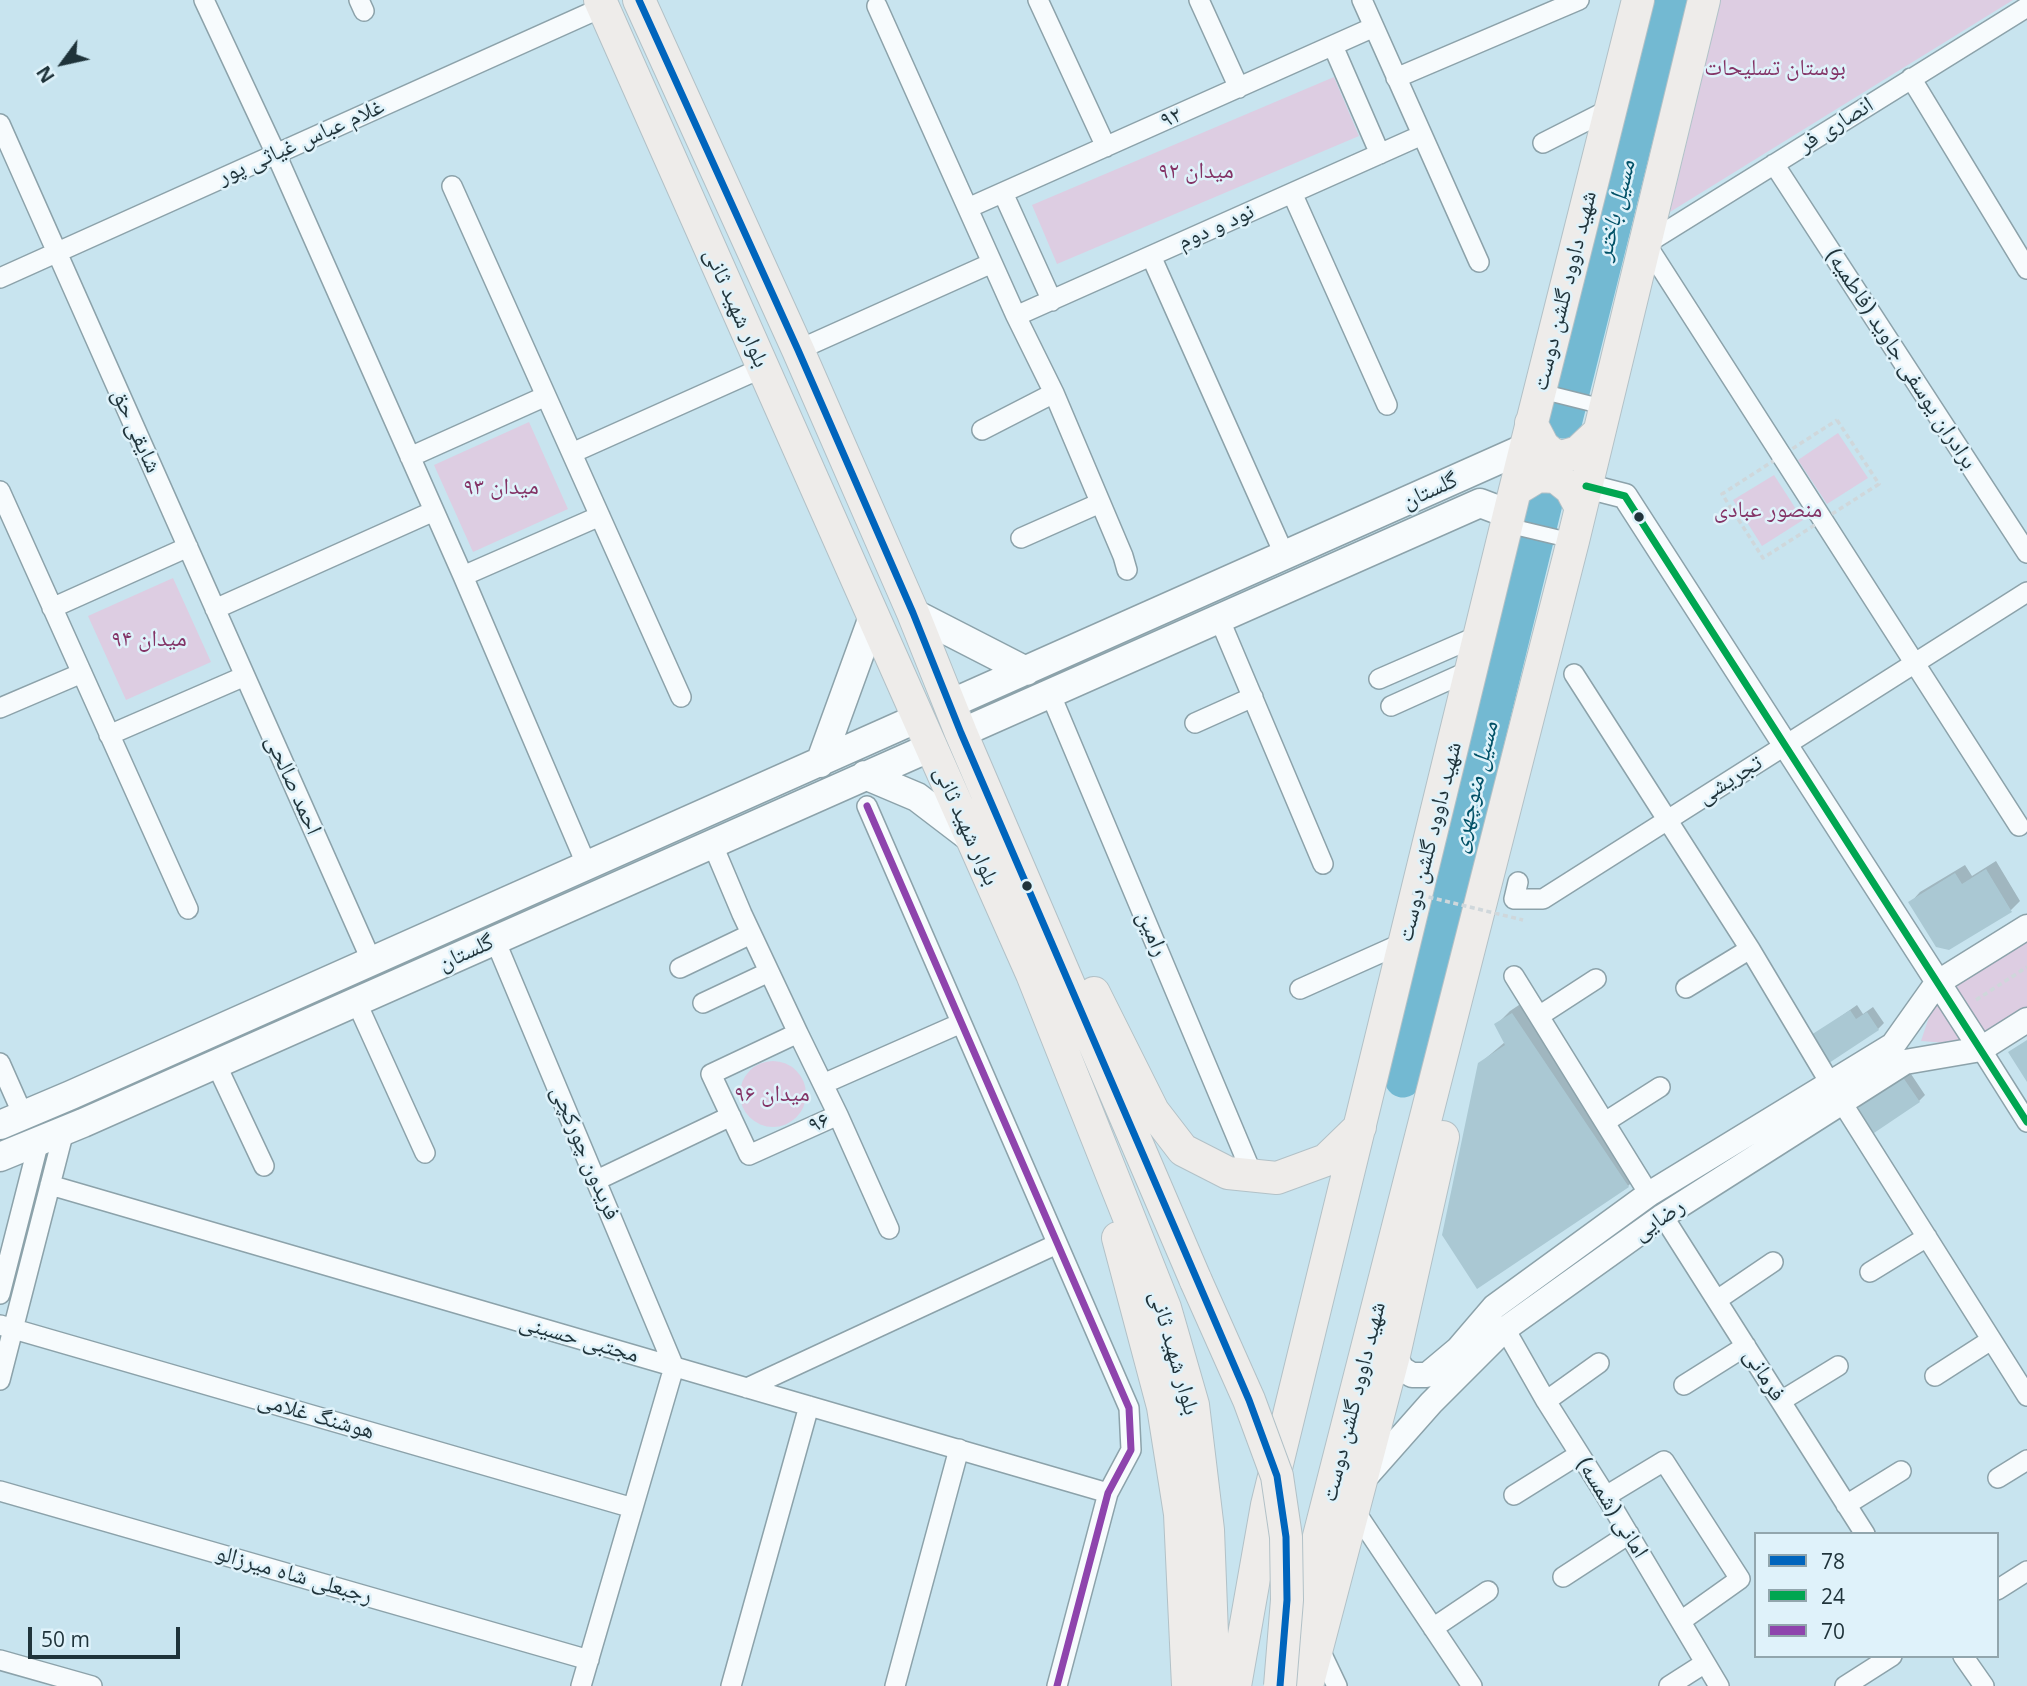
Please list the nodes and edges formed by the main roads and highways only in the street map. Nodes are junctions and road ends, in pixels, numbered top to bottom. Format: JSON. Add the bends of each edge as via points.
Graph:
{"nodes":[{"id":1,"x":1637,"y":0,"type":"edge"},
{"id":2,"x":1704,"y":0,"type":"edge"},
{"id":3,"x":643,"y":1,"type":"edge"},
{"id":4,"x":601,"y":4,"type":"edge"},
{"id":5,"x":1601,"y":420,"type":"junction"},
{"id":6,"x":1528,"y":436,"type":"junction"},
{"id":7,"x":1480,"y":469,"type":"junction"},
{"id":8,"x":1584,"y":497,"type":"junction"},
{"id":9,"x":1503,"y":508,"type":"junction"},
{"id":10,"x":913,"y":612,"type":"junction"},
{"id":11,"x":873,"y":617,"type":"junction"},
{"id":12,"x":1549,"y":636,"type":"junction"},
{"id":13,"x":1026,"y":671,"type":"junction"},
{"id":14,"x":956,"y":719,"type":"junction"},
{"id":15,"x":924,"y":732,"type":"junction"},
{"id":16,"x":820,"y":763,"type":"junction"},
{"id":17,"x":865,"y":775,"type":"junction"},
{"id":18,"x":972,"y":839,"type":"junction"},
{"id":19,"x":1010,"y":846,"type":"junction"},
{"id":20,"x":1074,"y":1082,"type":"junction"},
{"id":21,"x":11,"y":1120,"type":"edge"},
{"id":22,"x":1360,"y":1127,"type":"junction"},
{"id":23,"x":51,"y":1136,"type":"junction"},
{"id":24,"x":0,"y":1157,"type":"edge"},
{"id":25,"x":1188,"y":1686,"type":"edge"},
{"id":26,"x":1214,"y":1686,"type":"edge"},
{"id":27,"x":1235,"y":1686,"type":"edge"},
{"id":28,"x":1280,"y":1686,"type":"edge"},
{"id":29,"x":1307,"y":1686,"type":"edge"}],
"edges":[{"from":1,"to":6,"type":"main road","name":"شهید داوود گلشن دوست"},
{"from":2,"to":5,"type":"main road","name":"شهید داوود گلشن دوست"},
{"from":3,"to":4,"type":"main road"},
{"from":3,"to":10,"type":"main road","name":"بلوار شهید ثانی"},
{"from":4,"to":11,"type":"main road","name":"بلوار شهید ثانی"},
{"from":5,"to":6,"type":"main road","via":[[1578,452],[1561,457]]},
{"from":5,"to":8,"type":"main road","name":"شهید داوود گلشن دوست"},
{"from":6,"to":7,"type":"main road","name":"گلستان"},
{"from":6,"to":9,"type":"main road","name":"شهید داوود گلشن دوست"},
{"from":7,"to":9,"type":"main road"},
{"from":7,"to":13,"type":"main road","name":"گلستان"},
{"from":8,"to":9,"type":"main road","via":[[1556,477],[1538,476]]},
{"from":8,"to":12,"type":"main road","name":"شهید داوود گلشن دوست"},
{"from":9,"to":14,"type":"main road","name":"گلستان","via":[[1219,618],[1050,693]]},
{"from":9,"to":22,"type":"main road","name":"شهید داوود گلشن دوست","via":[[1480,635]]},
{"from":10,"to":13,"type":"main road"},
{"from":10,"to":14,"type":"main road","name":"بلوار شهید ثانی"},
{"from":11,"to":15,"type":"main road","name":"بلوار شهید ثانی"},
{"from":11,"to":16,"type":"main road"},
{"from":12,"to":28,"type":"main road","name":"شهید داوود گلشن دوست","bridge":true},
{"from":12,"to":29,"type":"main road","via":[[1509,842],[1394,1355]]},
{"from":13,"to":14,"type":"main road","name":"گلستان"},
{"from":14,"to":15,"type":"main road"},
{"from":14,"to":19,"type":"main road","name":"بلوار شهید ثانی"},
{"from":15,"to":16,"type":"main road","name":"گلستان"},
{"from":15,"to":17,"type":"main road","name":"گلستان"},
{"from":15,"to":18,"type":"main road","name":"بلوار شهید ثانی"},
{"from":16,"to":21,"type":"main road","name":"گلستان"},
{"from":17,"to":18,"type":"main road","via":[[918,797]]},
{"from":17,"to":23,"type":"main road","name":"گلستان"},
{"from":18,"to":20,"type":"main road","name":"بلوار شهید ثانی"},
{"from":19,"to":22,"type":"main road","via":[[1068,941],[1153,1111],[1183,1150],[1228,1173],[1277,1178],[1326,1160]]},
{"from":19,"to":28,"type":"main road","name":"بلوار شهید ثانی","bridge":true,"via":[[1249,1400],[1277,1476],[1286,1537],[1287,1600]]},
{"from":20,"to":25,"type":"main road","via":[[1163,1407],[1180,1514]]},
{"from":20,"to":26,"type":"main road","name":"بلوار شهید ثانی","via":[[1165,1308],[1193,1405],[1208,1531]]},
{"from":21,"to":23,"type":"main road"},
{"from":22,"to":27,"type":"main road","name":"شهید داوود گلشن دوست","via":[[1266,1505]]},
{"from":23,"to":24,"type":"main road","name":"گلستان"}]}
